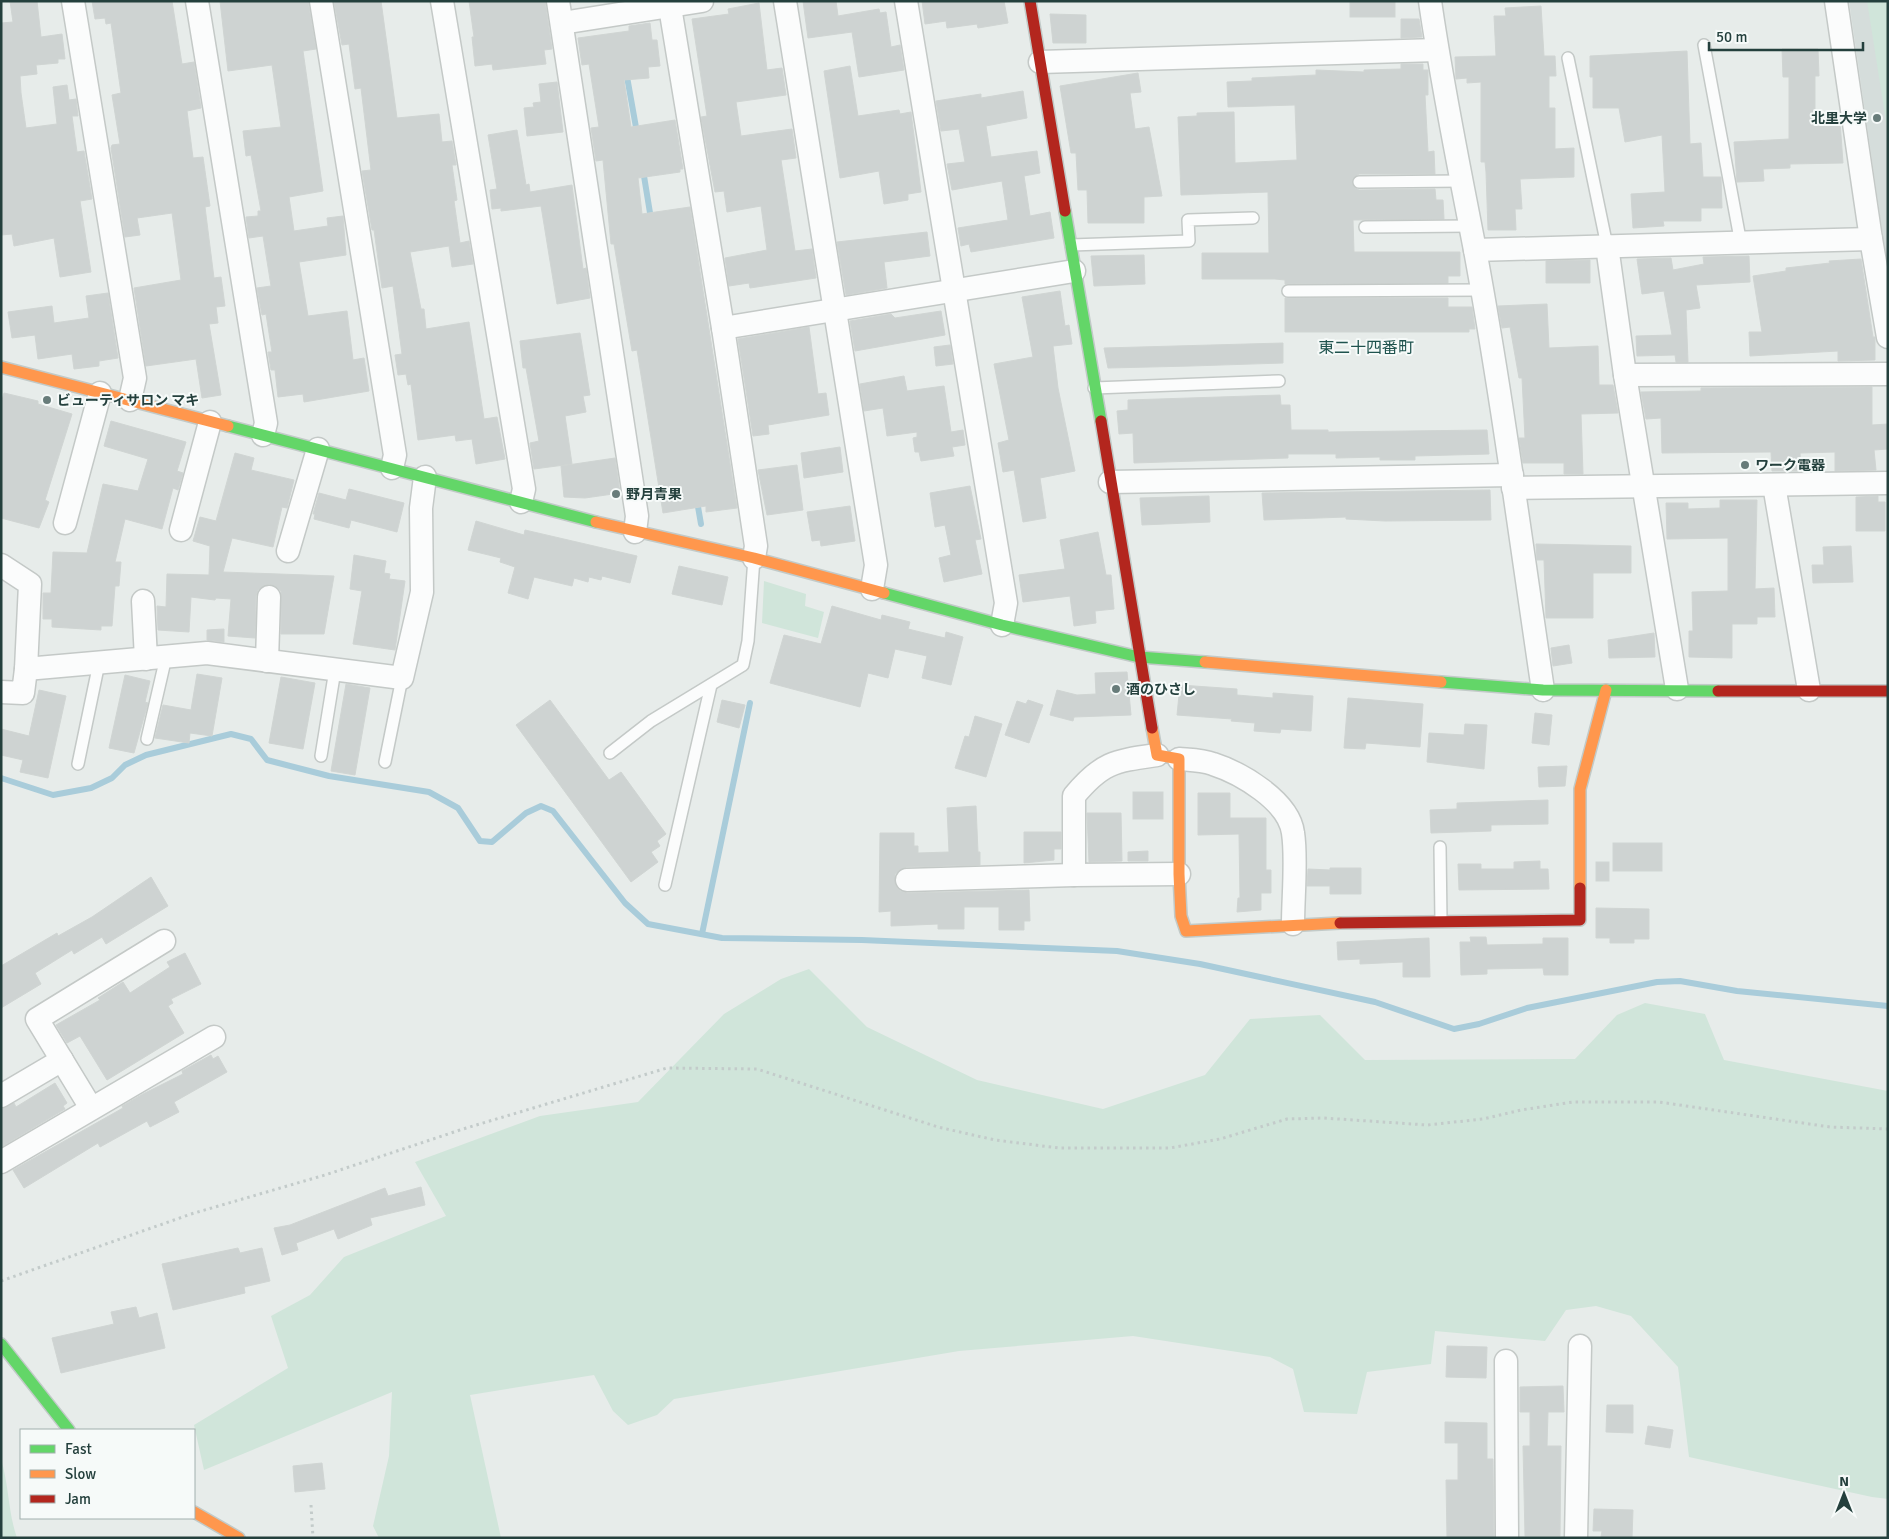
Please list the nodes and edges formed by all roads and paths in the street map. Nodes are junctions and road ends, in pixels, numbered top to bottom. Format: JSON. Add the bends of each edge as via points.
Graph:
{"nodes":[{"id":1,"x":73,"y":1,"type":"edge"},
{"id":2,"x":198,"y":1,"type":"edge"},
{"id":3,"x":321,"y":1,"type":"edge"},
{"id":4,"x":442,"y":1,"type":"edge"},
{"id":5,"x":558,"y":1,"type":"edge"},
{"id":6,"x":702,"y":1,"type":"edge"},
{"id":7,"x":785,"y":1,"type":"edge"},
{"id":8,"x":906,"y":1,"type":"edge"},
{"id":9,"x":1030,"y":1,"type":"edge"},
{"id":10,"x":1430,"y":1,"type":"edge"},
{"id":11,"x":1836,"y":1,"type":"edge"},
{"id":12,"x":670,"y":4,"type":"edge"},
{"id":13,"x":562,"y":23,"type":"junction"},
{"id":14,"x":1704,"y":45,"type":"dead end"},
{"id":15,"x":1437,"y":50,"type":"junction"},
{"id":16,"x":1568,"y":58,"type":"dead end"},
{"id":17,"x":1040,"y":62,"type":"junction"},
{"id":18,"x":1461,"y":181,"type":"junction"},
{"id":19,"x":1359,"y":182,"type":"dead end"},
{"id":20,"x":1253,"y":218,"type":"dead end"},
{"id":21,"x":1470,"y":226,"type":"junction"},
{"id":22,"x":1366,"y":228,"type":"dead end"},
{"id":23,"x":1871,"y":239,"type":"junction"},
{"id":24,"x":1741,"y":244,"type":"junction"},
{"id":25,"x":1070,"y":246,"type":"junction"},
{"id":26,"x":1607,"y":246,"type":"junction"},
{"id":27,"x":1475,"y":250,"type":"junction"},
{"id":28,"x":1074,"y":272,"type":"junction"},
{"id":29,"x":1481,"y":290,"type":"junction"},
{"id":30,"x":1288,"y":291,"type":"dead end"},
{"id":31,"x":954,"y":292,"type":"junction"},
{"id":32,"x":834,"y":310,"type":"junction"},
{"id":33,"x":723,"y":328,"type":"junction"},
{"id":34,"x":1888,"y":337,"type":"edge"},
{"id":35,"x":1,"y":367,"type":"edge"},
{"id":36,"x":1888,"y":374,"type":"edge"},
{"id":37,"x":1625,"y":375,"type":"junction"},
{"id":38,"x":1279,"y":381,"type":"dead end"},
{"id":39,"x":1094,"y":388,"type":"junction"},
{"id":40,"x":100,"y":393,"type":"junction"},
{"id":41,"x":130,"y":400,"type":"junction"},
{"id":42,"x":210,"y":422,"type":"junction"},
{"id":43,"x":263,"y":434,"type":"junction"},
{"id":44,"x":318,"y":449,"type":"junction"},
{"id":45,"x":392,"y":468,"type":"junction"},
{"id":46,"x":426,"y":477,"type":"junction"},
{"id":47,"x":1512,"y":481,"type":"junction"},
{"id":48,"x":1110,"y":482,"type":"junction"},
{"id":49,"x":1888,"y":483,"type":"edge"},
{"id":50,"x":1774,"y":485,"type":"junction"},
{"id":51,"x":1643,"y":487,"type":"junction"},
{"id":52,"x":521,"y":502,"type":"junction"},
{"id":53,"x":65,"y":523,"type":"dead end"},
{"id":54,"x":181,"y":530,"type":"dead end"},
{"id":55,"x":635,"y":532,"type":"junction"},
{"id":56,"x":288,"y":551,"type":"dead end"},
{"id":57,"x":754,"y":558,"type":"junction"},
{"id":58,"x":1,"y":565,"type":"edge"},
{"id":59,"x":872,"y":589,"type":"junction"},
{"id":60,"x":269,"y":597,"type":"dead end"},
{"id":61,"x":143,"y":601,"type":"dead end"},
{"id":62,"x":1002,"y":625,"type":"junction"},
{"id":63,"x":1139,"y":657,"type":"junction"},
{"id":64,"x":156,"y":658,"type":"junction"},
{"id":65,"x":267,"y":661,"type":"junction"},
{"id":66,"x":99,"y":663,"type":"junction"},
{"id":67,"x":26,"y":669,"type":"junction"},
{"id":68,"x":335,"y":670,"type":"junction"},
{"id":69,"x":402,"y":678,"type":"junction"},
{"id":70,"x":711,"y":685,"type":"junction"},
{"id":71,"x":1677,"y":689,"type":"junction"},
{"id":72,"x":1543,"y":690,"type":"junction"},
{"id":73,"x":1606,"y":690,"type":"junction"},
{"id":74,"x":1810,"y":690,"type":"junction"},
{"id":75,"x":1888,"y":691,"type":"edge"},
{"id":76,"x":1,"y":692,"type":"edge"},
{"id":77,"x":147,"y":739,"type":"dead end"},
{"id":78,"x":610,"y":753,"type":"dead end"},
{"id":79,"x":1157,"y":755,"type":"junction"},
{"id":80,"x":321,"y":756,"type":"dead end"},
{"id":81,"x":1179,"y":759,"type":"junction"},
{"id":82,"x":385,"y":762,"type":"dead end"},
{"id":83,"x":78,"y":764,"type":"dead end"},
{"id":84,"x":1440,"y":847,"type":"dead end"},
{"id":85,"x":1178,"y":874,"type":"junction"},
{"id":86,"x":1074,"y":875,"type":"junction"},
{"id":87,"x":907,"y":880,"type":"dead end"},
{"id":88,"x":665,"y":885,"type":"dead end"},
{"id":89,"x":1441,"y":921,"type":"junction"},
{"id":90,"x":1293,"y":924,"type":"junction"},
{"id":91,"x":164,"y":942,"type":"dead end"},
{"id":92,"x":214,"y":1037,"type":"dead end"},
{"id":93,"x":62,"y":1060,"type":"junction"},
{"id":94,"x":1,"y":1096,"type":"edge"},
{"id":95,"x":91,"y":1108,"type":"junction"},
{"id":96,"x":1888,"y":1130,"type":"edge"},
{"id":97,"x":1,"y":1162,"type":"edge"},
{"id":98,"x":1,"y":1281,"type":"edge"},
{"id":99,"x":1,"y":1344,"type":"edge"},
{"id":100,"x":1580,"y":1346,"type":"dead end"},
{"id":101,"x":1506,"y":1362,"type":"dead end"},
{"id":102,"x":68,"y":1429,"type":"edge"},
{"id":103,"x":311,"y":1505,"type":"dead end"},
{"id":104,"x":195,"y":1513,"type":"edge"},
{"id":105,"x":239,"y":1538,"type":"edge"},
{"id":106,"x":313,"y":1538,"type":"edge"},
{"id":107,"x":1507,"y":1538,"type":"edge"},
{"id":108,"x":1576,"y":1538,"type":"edge"}],
"edges":[{"from":1,"to":41,"type":"street","via":[[135,378]]},
{"from":2,"to":43,"type":"street","via":[[266,423]]},
{"from":3,"to":45,"type":"street","via":[[394,455]]},
{"from":4,"to":52,"type":"street","via":[[524,490]]},
{"from":5,"to":13,"type":"street"},
{"from":6,"to":12,"type":"street"},
{"from":7,"to":32,"type":"street"},
{"from":8,"to":31,"type":"street"},
{"from":9,"to":17,"type":"street"},
{"from":10,"to":15,"type":"street"},
{"from":11,"to":23,"type":"street"},
{"from":12,"to":13,"type":"street"},
{"from":12,"to":33,"type":"street"},
{"from":13,"to":55,"type":"street","via":[[635,506]]},
{"from":14,"to":24,"type":"lane"},
{"from":15,"to":17,"type":"street"},
{"from":15,"to":18,"type":"street"},
{"from":16,"to":26,"type":"lane"},
{"from":17,"to":25,"type":"street"},
{"from":18,"to":19,"type":"lane"},
{"from":18,"to":21,"type":"street"},
{"from":20,"to":25,"type":"lane","via":[[1188,220],[1189,242]]},
{"from":21,"to":22,"type":"lane"},
{"from":21,"to":27,"type":"street"},
{"from":23,"to":24,"type":"street"},
{"from":23,"to":34,"type":"street"},
{"from":24,"to":26,"type":"street"},
{"from":25,"to":28,"type":"street"},
{"from":26,"to":27,"type":"street"},
{"from":26,"to":37,"type":"street"},
{"from":27,"to":29,"type":"street"},
{"from":28,"to":31,"type":"street"},
{"from":28,"to":39,"type":"street"},
{"from":29,"to":30,"type":"lane"},
{"from":29,"to":47,"type":"street"},
{"from":31,"to":32,"type":"street"},
{"from":31,"to":62,"type":"street","via":[[1006,603]]},
{"from":32,"to":33,"type":"street"},
{"from":32,"to":59,"type":"street","via":[[876,565]]},
{"from":33,"to":57,"type":"street","via":[[756,546]]},
{"from":35,"to":40,"type":"street"},
{"from":36,"to":37,"type":"street"},
{"from":37,"to":51,"type":"street"},
{"from":38,"to":39,"type":"lane"},
{"from":39,"to":48,"type":"street"},
{"from":40,"to":41,"type":"street"},
{"from":40,"to":53,"type":"street"},
{"from":41,"to":42,"type":"street"},
{"from":42,"to":43,"type":"street"},
{"from":42,"to":54,"type":"street"},
{"from":43,"to":44,"type":"street"},
{"from":44,"to":45,"type":"street"},
{"from":44,"to":56,"type":"street"},
{"from":45,"to":46,"type":"street"},
{"from":46,"to":52,"type":"street"},
{"from":46,"to":69,"type":"street","via":[[420,508],[422,592]]},
{"from":47,"to":48,"type":"street"},
{"from":47,"to":51,"type":"street"},
{"from":47,"to":72,"type":"street"},
{"from":48,"to":63,"type":"street"},
{"from":49,"to":50,"type":"street"},
{"from":50,"to":51,"type":"street"},
{"from":50,"to":74,"type":"street"},
{"from":51,"to":71,"type":"street"},
{"from":52,"to":55,"type":"street"},
{"from":55,"to":57,"type":"street"},
{"from":57,"to":59,"type":"street"},
{"from":57,"to":70,"type":"lane","via":[[748,641],[743,665]]},
{"from":58,"to":67,"type":"street","via":[[30,584]]},
{"from":59,"to":62,"type":"street"},
{"from":60,"to":65,"type":"street"},
{"from":61,"to":64,"type":"street"},
{"from":62,"to":63,"type":"street"},
{"from":63,"to":72,"type":"street"},
{"from":63,"to":79,"type":"street"},
{"from":64,"to":65,"type":"street","via":[[207,653]]},
{"from":64,"to":66,"type":"street"},
{"from":64,"to":77,"type":"lane"},
{"from":65,"to":68,"type":"street"},
{"from":66,"to":67,"type":"street"},
{"from":66,"to":83,"type":"lane"},
{"from":67,"to":76,"type":"street","via":[[23,694]]},
{"from":68,"to":69,"type":"street"},
{"from":68,"to":80,"type":"lane"},
{"from":69,"to":82,"type":"lane"},
{"from":70,"to":78,"type":"lane","via":[[651,722]]},
{"from":70,"to":88,"type":"lane"},
{"from":71,"to":73,"type":"street"},
{"from":71,"to":74,"type":"street"},
{"from":72,"to":73,"type":"street"},
{"from":73,"to":89,"type":"street","via":[[1580,789],[1580,920]]},
{"from":74,"to":75,"type":"street"},
{"from":79,"to":81,"type":"street"},
{"from":79,"to":86,"type":"street","via":[[1117,761],[1097,771],[1074,796]]},
{"from":81,"to":85,"type":"street"},
{"from":81,"to":90,"type":"street","via":[[1212,763],[1244,777],[1288,816],[1293,833]]},
{"from":84,"to":89,"type":"lane"},
{"from":85,"to":86,"type":"street"},
{"from":85,"to":90,"type":"street","via":[[1181,916],[1186,931]]},
{"from":86,"to":87,"type":"street"},
{"from":89,"to":90,"type":"street"},
{"from":91,"to":93,"type":"street","via":[[37,1019]]},
{"from":92,"to":95,"type":"street"},
{"from":93,"to":94,"type":"street"},
{"from":93,"to":95,"type":"street"},
{"from":95,"to":97,"type":"street"},
{"from":96,"to":98,"type":"path","via":[[1830,1127],[1660,1102],[1573,1102],[1483,1119],[1427,1125],[1324,1118],[1287,1119],[1220,1139],[1170,1148],[1059,1148],[995,1140],[938,1127],[757,1069],[667,1068],[191,1214]]},
{"from":99,"to":102,"type":"street"},
{"from":100,"to":108,"type":"street"},
{"from":101,"to":107,"type":"street"},
{"from":103,"to":106,"type":"path"},
{"from":104,"to":105,"type":"street"}]}
